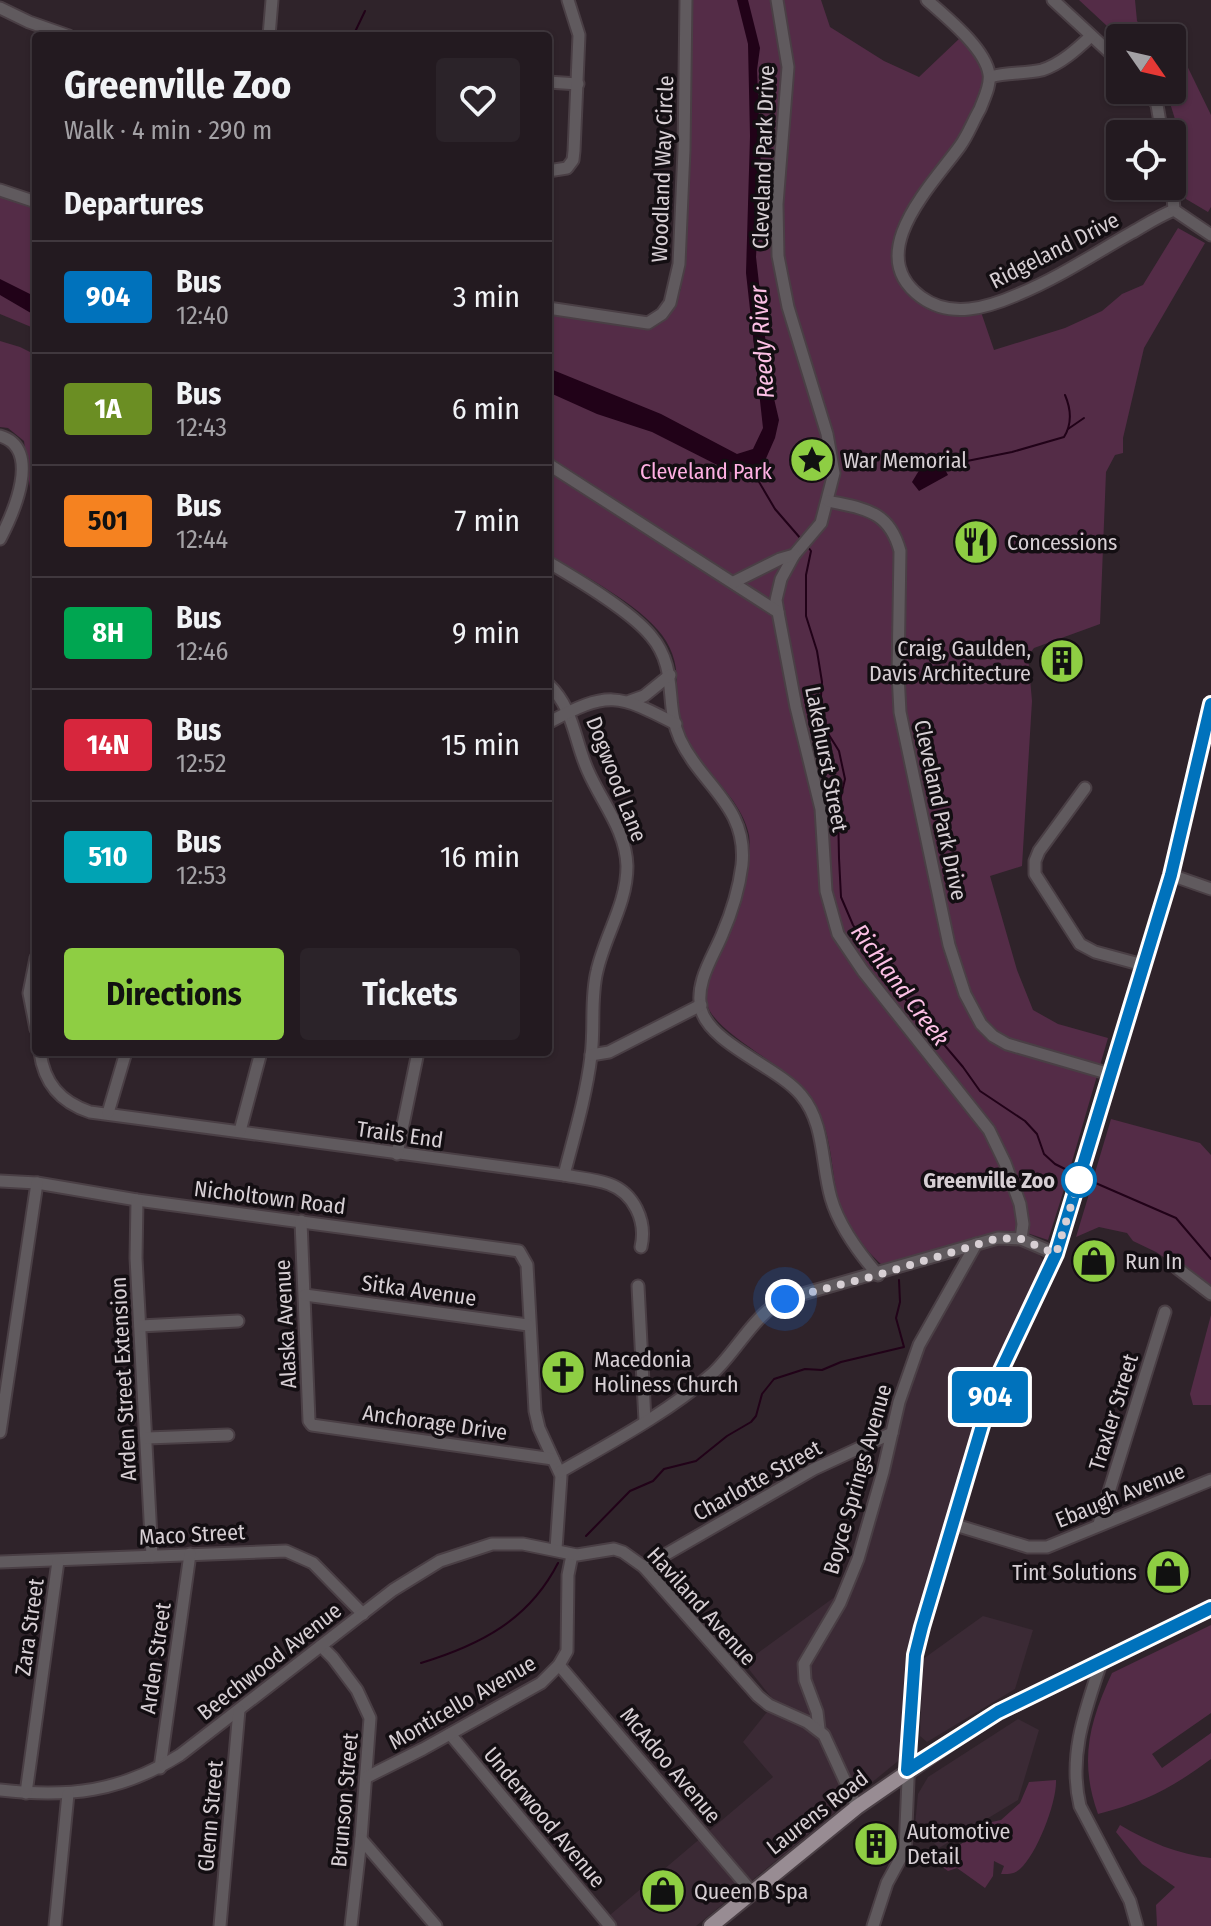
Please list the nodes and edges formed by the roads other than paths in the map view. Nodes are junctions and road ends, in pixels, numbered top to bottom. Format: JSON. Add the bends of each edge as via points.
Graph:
{"nodes":[{"id":1,"x":272,"y":0,"type":"edge"},
{"id":2,"x":568,"y":0,"type":"edge"},
{"id":3,"x":686,"y":0,"type":"edge"},
{"id":4,"x":777,"y":0,"type":"edge"},
{"id":5,"x":927,"y":0,"type":"edge"},
{"id":6,"x":1053,"y":0,"type":"edge"},
{"id":7,"x":0,"y":8,"type":"edge"},
{"id":8,"x":58,"y":32,"type":"edge"},
{"id":9,"x":269,"y":32,"type":"edge"},
{"id":10,"x":1091,"y":36,"type":"junction"},
{"id":11,"x":1106,"y":49,"type":"edge"},
{"id":12,"x":990,"y":77,"type":"junction"},
{"id":13,"x":552,"y":82,"type":"edge"},
{"id":14,"x":578,"y":84,"type":"junction"},
{"id":15,"x":552,"y":170,"type":"edge"},
{"id":16,"x":0,"y":190,"type":"edge"},
{"id":17,"x":1173,"y":200,"type":"edge"},
{"id":18,"x":32,"y":201,"type":"edge"},
{"id":19,"x":1174,"y":210,"type":"junction"},
{"id":20,"x":1211,"y":235,"type":"edge"},
{"id":21,"x":552,"y":309,"type":"edge"},
{"id":22,"x":0,"y":436,"type":"edge"},
{"id":23,"x":552,"y":467,"type":"edge"},
{"id":24,"x":828,"y":501,"type":"junction"},
{"id":25,"x":0,"y":539,"type":"edge"},
{"id":26,"x":796,"y":552,"type":"junction"},
{"id":27,"x":552,"y":564,"type":"edge"},
{"id":28,"x":734,"y":582,"type":"junction"},
{"id":29,"x":778,"y":612,"type":"junction"},
{"id":30,"x":670,"y":675,"type":"junction"},
{"id":31,"x":552,"y":688,"type":"edge"},
{"id":32,"x":630,"y":701,"type":"junction"},
{"id":33,"x":1211,"y":707,"type":"edge"},
{"id":34,"x":569,"y":711,"type":"junction"},
{"id":35,"x":552,"y":721,"type":"edge"},
{"id":36,"x":676,"y":724,"type":"junction"},
{"id":37,"x":1085,"y":788,"type":"dead end"},
{"id":38,"x":1171,"y":875,"type":"junction"},
{"id":39,"x":1211,"y":889,"type":"edge"},
{"id":40,"x":1143,"y":965,"type":"junction"},
{"id":41,"x":32,"y":978,"type":"edge"},
{"id":42,"x":701,"y":1005,"type":"junction"},
{"id":43,"x":32,"y":1008,"type":"edge"},
{"id":44,"x":591,"y":1055,"type":"junction"},
{"id":45,"x":41,"y":1056,"type":"edge"},
{"id":46,"x":125,"y":1056,"type":"edge"},
{"id":47,"x":260,"y":1056,"type":"edge"},
{"id":48,"x":417,"y":1056,"type":"edge"},
{"id":49,"x":1110,"y":1074,"type":"junction"},
{"id":50,"x":108,"y":1113,"type":"junction"},
{"id":51,"x":240,"y":1131,"type":"junction"},
{"id":52,"x":397,"y":1154,"type":"junction"},
{"id":53,"x":564,"y":1175,"type":"junction"},
{"id":54,"x":0,"y":1181,"type":"edge"},
{"id":55,"x":37,"y":1183,"type":"junction"},
{"id":56,"x":137,"y":1200,"type":"junction"},
{"id":57,"x":301,"y":1221,"type":"junction"},
{"id":58,"x":1021,"y":1239,"type":"junction"},
{"id":59,"x":976,"y":1243,"type":"junction"},
{"id":60,"x":641,"y":1247,"type":"dead end"},
{"id":61,"x":1056,"y":1254,"type":"junction"},
{"id":62,"x":1177,"y":1268,"type":"dead end"},
{"id":63,"x":882,"y":1273,"type":"junction"},
{"id":64,"x":638,"y":1286,"type":"dead end"},
{"id":65,"x":1211,"y":1294,"type":"edge"},
{"id":66,"x":305,"y":1295,"type":"junction"},
{"id":67,"x":1165,"y":1312,"type":"dead end"},
{"id":68,"x":238,"y":1321,"type":"dead end"},
{"id":69,"x":528,"y":1325,"type":"junction"},
{"id":70,"x":140,"y":1326,"type":"junction"},
{"id":71,"x":645,"y":1421,"type":"junction"},
{"id":72,"x":312,"y":1425,"type":"joint"},
{"id":73,"x":0,"y":1432,"type":"edge"},
{"id":74,"x":892,"y":1433,"type":"junction"},
{"id":75,"x":228,"y":1435,"type":"dead end"},
{"id":76,"x":147,"y":1438,"type":"junction"},
{"id":77,"x":553,"y":1459,"type":"junction"},
{"id":78,"x":560,"y":1472,"type":"junction"},
{"id":79,"x":1211,"y":1480,"type":"edge"},
{"id":80,"x":952,"y":1524,"type":"junction"},
{"id":81,"x":1099,"y":1524,"type":"junction"},
{"id":82,"x":556,"y":1549,"type":"junction"},
{"id":83,"x":190,"y":1554,"type":"junction"},
{"id":84,"x":572,"y":1555,"type":"junction"},
{"id":85,"x":152,"y":1556,"type":"junction"},
{"id":86,"x":58,"y":1561,"type":"junction"},
{"id":87,"x":0,"y":1562,"type":"edge"},
{"id":88,"x":644,"y":1567,"type":"junction"},
{"id":89,"x":1211,"y":1608,"type":"edge"},
{"id":90,"x":363,"y":1614,"type":"junction"},
{"id":91,"x":321,"y":1646,"type":"junction"},
{"id":92,"x":1101,"y":1663,"type":"junction"},
{"id":93,"x":559,"y":1665,"type":"junction"},
{"id":94,"x":239,"y":1710,"type":"junction"},
{"id":95,"x":819,"y":1729,"type":"junction"},
{"id":96,"x":450,"y":1734,"type":"junction"},
{"id":97,"x":160,"y":1768,"type":"junction"},
{"id":98,"x":907,"y":1770,"type":"junction"},
{"id":99,"x":367,"y":1777,"type":"junction"},
{"id":100,"x":0,"y":1790,"type":"edge"},
{"id":101,"x":26,"y":1793,"type":"junction"},
{"id":102,"x":68,"y":1794,"type":"junction"},
{"id":103,"x":857,"y":1807,"type":"junction"},
{"id":104,"x":361,"y":1839,"type":"junction"},
{"id":105,"x":752,"y":1892,"type":"junction"},
{"id":106,"x":55,"y":1926,"type":"edge"},
{"id":107,"x":220,"y":1926,"type":"edge"},
{"id":108,"x":351,"y":1926,"type":"edge"},
{"id":109,"x":436,"y":1926,"type":"edge"},
{"id":110,"x":610,"y":1926,"type":"edge"},
{"id":111,"x":711,"y":1926,"type":"edge"},
{"id":112,"x":873,"y":1926,"type":"edge"},
{"id":113,"x":1137,"y":1926,"type":"edge"}],
"edges":[{"from":1,"to":9,"type":"street"},
{"from":2,"to":14,"type":"street","via":[[579,35]]},
{"from":3,"to":21,"type":"street","name":"Woodland Way Circle","via":[[681,241],[670,303],[648,323]]},
{"from":4,"to":24,"type":"street","name":"Cleveland Park Drive","via":[[788,67],[778,256],[831,449],[834,473]]},
{"from":5,"to":12,"type":"street","via":[[981,55]]},
{"from":6,"to":10,"type":"street"},
{"from":7,"to":8,"type":"street"},
{"from":10,"to":11,"type":"street"},
{"from":10,"to":12,"type":"street","via":[[1041,70]]},
{"from":12,"to":19,"type":"street","name":"Ridgeland Drive","via":[[963,142],[901,232],[900,268],[924,300],[940,308],[988,306],[1048,280]]},
{"from":13,"to":14,"type":"street"},
{"from":14,"to":15,"type":"street","via":[[573,160],[567,168]]},
{"from":16,"to":18,"type":"street"},
{"from":17,"to":19,"type":"street"},
{"from":19,"to":20,"type":"street"},
{"from":22,"to":25,"type":"street","via":[[13,442],[22,463],[11,518]]},
{"from":23,"to":28,"type":"street"},
{"from":24,"to":26,"type":"street","name":"Cleveland Park Drive","via":[[821,523]]},
{"from":24,"to":49,"type":"street","name":"Cleveland Park Drive","via":[[876,513],[893,532],[900,551],[900,712],[958,975],[981,1024],[1007,1044]]},
{"from":26,"to":28,"type":"street"},
{"from":26,"to":29,"type":"street","name":"Lakehurst Street","via":[[781,579]]},
{"from":27,"to":30,"type":"street","via":[[647,630],[663,651]]},
{"from":28,"to":29,"type":"street"},
{"from":29,"to":58,"type":"street","name":"Lakehurst Street","via":[[821,809],[826,891],[838,934],[989,1130],[1020,1204]]},
{"from":30,"to":32,"type":"street"},
{"from":30,"to":36,"type":"street"},
{"from":31,"to":34,"type":"street","name":"Dogwood Lane"},
{"from":32,"to":34,"type":"street","via":[[593,702]]},
{"from":32,"to":36,"type":"street"},
{"from":33,"to":38,"type":"street"},
{"from":34,"to":35,"type":"street"},
{"from":34,"to":44,"type":"street","name":"Dogwood Lane","via":[[586,768],[619,831],[627,865],[622,900],[596,973]]},
{"from":36,"to":42,"type":"street","via":[[694,762],[730,807],[742,839],[737,895],[708,965]]},
{"from":37,"to":40,"type":"street","via":[[1039,851],[1035,874],[1080,944]]},
{"from":38,"to":39,"type":"street"},
{"from":38,"to":40,"type":"street"},
{"from":40,"to":49,"type":"street"},
{"from":41,"to":43,"type":"street"},
{"from":42,"to":44,"type":"street","via":[[609,1052]]},
{"from":42,"to":63,"type":"street","via":[[715,1030],[805,1101],[819,1132],[835,1209]]},
{"from":44,"to":53,"type":"street","name":"Dogwood Lane"},
{"from":45,"to":50,"type":"street","name":"Trails End","via":[[55,1092],[77,1108]]},
{"from":46,"to":50,"type":"street"},
{"from":47,"to":51,"type":"street"},
{"from":48,"to":52,"type":"street"},
{"from":49,"to":61,"type":"street"},
{"from":50,"to":51,"type":"street","name":"Trails End"},
{"from":51,"to":52,"type":"street","name":"Trails End"},
{"from":52,"to":53,"type":"street","name":"Trails End"},
{"from":53,"to":60,"type":"street","name":"Trails End","via":[[610,1184],[628,1197],[639,1212]]},
{"from":54,"to":55,"type":"street","name":"Nicholtown Road"},
{"from":55,"to":56,"type":"street","name":"Nicholtown Road"},
{"from":55,"to":73,"type":"street"},
{"from":56,"to":57,"type":"street","name":"Nicholtown Road"},
{"from":56,"to":70,"type":"street","name":"Arden Street Extension"},
{"from":57,"to":66,"type":"street","name":"Alaska Avenue"},
{"from":57,"to":69,"type":"street","name":"Nicholtown Road","via":[[512,1249],[527,1265]]},
{"from":58,"to":59,"type":"street"},
{"from":58,"to":61,"type":"street"},
{"from":59,"to":63,"type":"street"},
{"from":59,"to":74,"type":"street","name":"Boyce Springs Avenue","via":[[919,1345]]},
{"from":61,"to":80,"type":"street","via":[[994,1385]]},
{"from":62,"to":65,"type":"street"},
{"from":63,"to":71,"type":"street","via":[[778,1303],[710,1375]]},
{"from":64,"to":71,"type":"street"},
{"from":66,"to":69,"type":"street","name":"Sitka Avenue"},
{"from":66,"to":72,"type":"street","name":"Alaska Avenue"},
{"from":67,"to":81,"type":"street","name":"Traxler Street"},
{"from":68,"to":70,"type":"street"},
{"from":69,"to":77,"type":"street","via":[[535,1411]]},
{"from":70,"to":76,"type":"street","name":"Arden Street Extension"},
{"from":71,"to":78,"type":"street"},
{"from":72,"to":77,"type":"street","name":"Anchorage Drive"},
{"from":74,"to":88,"type":"street","name":"Charlotte Street","via":[[806,1473]]},
{"from":74,"to":95,"type":"street","name":"Boyce Springs Avenue","via":[[843,1597],[804,1664]]},
{"from":75,"to":76,"type":"street"},
{"from":76,"to":85,"type":"street","name":"Arden Street Extension"},
{"from":77,"to":78,"type":"street"},
{"from":78,"to":82,"type":"street"},
{"from":79,"to":81,"type":"street","name":"Ebaugh Avenue"},
{"from":80,"to":81,"type":"street","name":"Ebaugh Avenue","via":[[1036,1548]]},
{"from":80,"to":98,"type":"street","via":[[915,1655]]},
{"from":82,"to":84,"type":"street","name":"Haviland Avenue"},
{"from":82,"to":90,"type":"street","name":"Beechwood Avenue","via":[[508,1543],[466,1550],[411,1577]]},
{"from":83,"to":85,"type":"street","name":"Maco Street"},
{"from":83,"to":90,"type":"street","name":"Maco Street","via":[[278,1551],[302,1557]]},
{"from":83,"to":97,"type":"street","name":"Arden Street"},
{"from":84,"to":88,"type":"street","name":"Haviland Avenue","via":[[614,1549]]},
{"from":84,"to":93,"type":"street","name":"Monticello Avenue","via":[[569,1641]]},
{"from":85,"to":86,"type":"street","name":"Maco Street"},
{"from":86,"to":87,"type":"street","name":"Maco Street"},
{"from":86,"to":101,"type":"street","name":"Zara Street"},
{"from":88,"to":95,"type":"street","name":"Haviland Avenue","via":[[747,1686],[769,1705]]},
{"from":89,"to":92,"type":"main road","name":"Laurens Road"},
{"from":90,"to":91,"type":"street","name":"Beechwood Avenue"},
{"from":91,"to":94,"type":"street","name":"Beechwood Avenue"},
{"from":91,"to":99,"type":"street","name":"Brunson Street","via":[[368,1711]]},
{"from":92,"to":98,"type":"main road","name":"Laurens Road","via":[[998,1712]]},
{"from":92,"to":113,"type":"street","via":[[1076,1746],[1076,1789]]},
{"from":93,"to":96,"type":"street","name":"Monticello Avenue","via":[[541,1683]]},
{"from":93,"to":105,"type":"street","name":"McAdoo Avenue"},
{"from":94,"to":97,"type":"street","name":"Beechwood Avenue"},
{"from":94,"to":107,"type":"street","name":"Glenn Street"},
{"from":95,"to":103,"type":"street"},
{"from":96,"to":99,"type":"street","name":"Monticello Avenue"},
{"from":96,"to":110,"type":"street","name":"Underwood Avenue"},
{"from":97,"to":102,"type":"street","name":"Beechwood Avenue","via":[[116,1785]]},
{"from":98,"to":103,"type":"main road","name":"Laurens Road"},
{"from":98,"to":112,"type":"street","via":[[905,1850]]},
{"from":99,"to":104,"type":"street","name":"Brunson Street"},
{"from":100,"to":101,"type":"street","name":"Beechwood Avenue"},
{"from":101,"to":102,"type":"street","name":"Beechwood Avenue"},
{"from":102,"to":106,"type":"street"},
{"from":103,"to":105,"type":"main road","name":"Laurens Road"},
{"from":104,"to":108,"type":"street","name":"Brunson Street"},
{"from":104,"to":109,"type":"street"},
{"from":105,"to":111,"type":"main road","name":"Laurens Road"}]}
